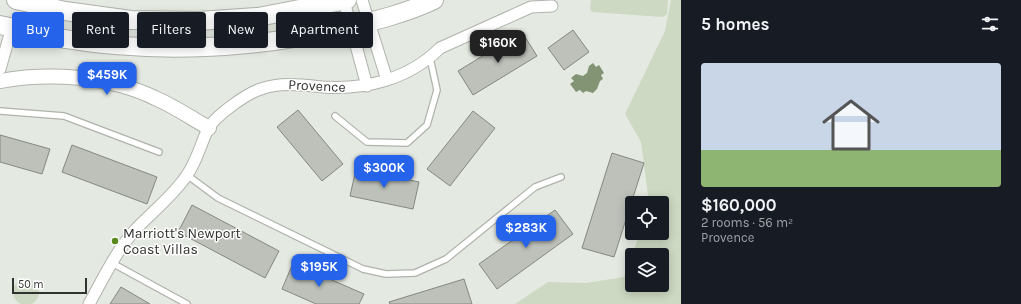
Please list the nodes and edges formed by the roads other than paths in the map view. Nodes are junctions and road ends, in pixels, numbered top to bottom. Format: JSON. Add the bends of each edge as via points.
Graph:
{"nodes":[{"id":1,"x":16,"y":0,"type":"edge"},
{"id":2,"x":351,"y":0,"type":"edge"},
{"id":3,"x":434,"y":0,"type":"edge"},
{"id":4,"x":552,"y":6,"type":"dead end"},
{"id":5,"x":356,"y":12,"type":"edge"},
{"id":6,"x":356,"y":12,"type":"edge"},
{"id":7,"x":373,"y":20,"type":"edge"},
{"id":8,"x":6,"y":26,"type":"edge"},
{"id":9,"x":276,"y":40,"type":"edge"},
{"id":10,"x":363,"y":48,"type":"edge"},
{"id":11,"x":372,"y":48,"type":"edge"},
{"id":12,"x":430,"y":58,"type":"junction"},
{"id":13,"x":1,"y":77,"type":"edge"},
{"id":14,"x":387,"y":80,"type":"junction"},
{"id":15,"x":367,"y":86,"type":"junction"},
{"id":16,"x":0,"y":111,"type":"edge"},
{"id":17,"x":335,"y":116,"type":"dead end"},
{"id":18,"x":209,"y":128,"type":"junction"},
{"id":19,"x":159,"y":152,"type":"dead end"},
{"id":20,"x":187,"y":175,"type":"junction"},
{"id":21,"x":561,"y":177,"type":"dead end"},
{"id":22,"x":112,"y":263,"type":"junction"},
{"id":23,"x":89,"y":304,"type":"edge"},
{"id":24,"x":187,"y":304,"type":"edge"}],
"edges":[{"from":1,"to":2,"type":"main road","via":[[65,11],[131,20],[198,21],[258,17]]},
{"from":2,"to":5,"type":"street","name":"Provence"},
{"from":2,"to":6,"type":"street","name":"Provence"},
{"from":3,"to":7,"type":"main road"},
{"from":4,"to":12,"type":"street","name":"Provence","via":[[531,7],[440,48]]},
{"from":8,"to":9,"type":"main road","via":[[66,39],[123,45],[185,48]]},
{"from":8,"to":13,"type":"street"},
{"from":10,"to":15,"type":"street","name":"Provence"},
{"from":11,"to":14,"type":"street","name":"Provence"},
{"from":12,"to":14,"type":"street","name":"Provence"},
{"from":12,"to":17,"type":"lane","via":[[437,90],[427,125],[407,143],[367,142]]},
{"from":13,"to":18,"type":"street","via":[[90,78],[123,86],[155,97]]},
{"from":14,"to":15,"type":"street","name":"Provence"},
{"from":15,"to":18,"type":"street","name":"Provence","via":[[352,88],[284,84],[260,89],[240,100]]},
{"from":16,"to":19,"type":"lane","via":[[64,116]]},
{"from":18,"to":20,"type":"street","name":"Provence"},
{"from":20,"to":21,"type":"lane","via":[[218,198],[363,269],[386,274],[415,273],[446,259],[535,187]]},
{"from":20,"to":22,"type":"street","name":"Provence","via":[[134,231]]},
{"from":22,"to":23,"type":"street","name":"Provence"},
{"from":22,"to":24,"type":"lane"}]}
